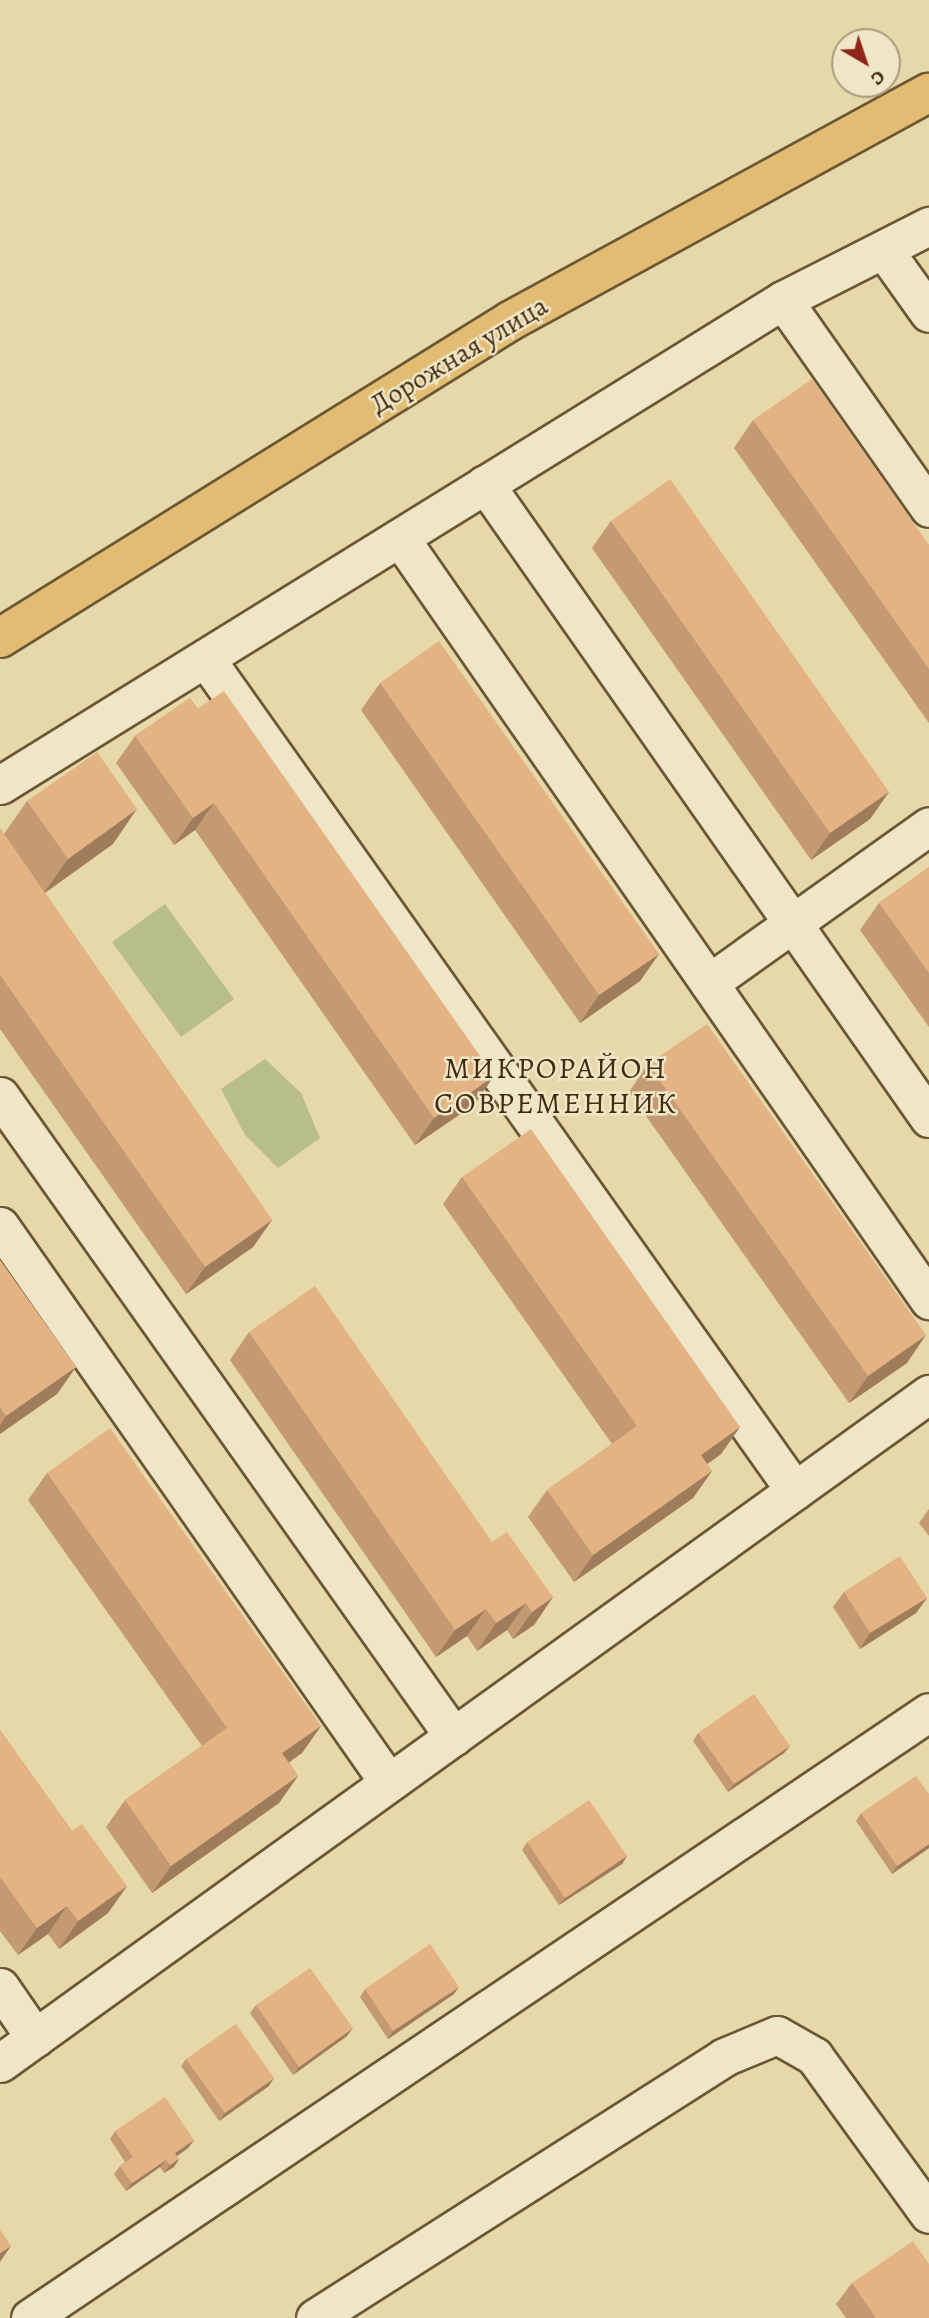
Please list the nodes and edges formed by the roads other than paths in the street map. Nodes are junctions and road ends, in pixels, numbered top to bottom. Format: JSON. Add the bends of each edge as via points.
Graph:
{"nodes":[{"id":1,"x":929,"y":93,"type":"edge"},
{"id":2,"x":929,"y":226,"type":"edge"},
{"id":3,"x":884,"y":250,"type":"junction"},
{"id":4,"x":783,"y":300,"type":"junction"},
{"id":5,"x":929,"y":313,"type":"edge"},
{"id":6,"x":485,"y":484,"type":"junction"},
{"id":7,"x":929,"y":508,"type":"edge"},
{"id":8,"x":400,"y":538,"type":"junction"},
{"id":9,"x":0,"y":638,"type":"edge"},
{"id":10,"x":206,"y":659,"type":"junction"},
{"id":11,"x":0,"y":785,"type":"edge"},
{"id":12,"x":929,"y":826,"type":"edge"},
{"id":13,"x":792,"y":925,"type":"junction"},
{"id":14,"x":709,"y":983,"type":"junction"},
{"id":15,"x":0,"y":1096,"type":"edge"},
{"id":16,"x":929,"y":1118,"type":"edge"},
{"id":17,"x":0,"y":1226,"type":"edge"},
{"id":18,"x":929,"y":1300,"type":"edge"},
{"id":19,"x":929,"y":1394,"type":"edge"},
{"id":20,"x":795,"y":1491,"type":"junction"},
{"id":21,"x":929,"y":1712,"type":"edge"},
{"id":22,"x":454,"y":1737,"type":"junction"},
{"id":23,"x":389,"y":1783,"type":"junction"},
{"id":24,"x":0,"y":1987,"type":"edge"},
{"id":25,"x":35,"y":2038,"type":"junction"},
{"id":26,"x":0,"y":2063,"type":"edge"},
{"id":27,"x":929,"y":2214,"type":"edge"},
{"id":28,"x":30,"y":2318,"type":"edge"},
{"id":29,"x":315,"y":2318,"type":"edge"}],
"edges":[{"from":1,"to":9,"type":"main road","name":"Дорожная улица","via":[[510,321]]},
{"from":2,"to":3,"type":"street"},
{"from":3,"to":4,"type":"street"},
{"from":3,"to":5,"type":"street"},
{"from":4,"to":6,"type":"street"},
{"from":4,"to":7,"type":"street"},
{"from":6,"to":8,"type":"street"},
{"from":6,"to":13,"type":"street"},
{"from":8,"to":10,"type":"street"},
{"from":8,"to":14,"type":"street"},
{"from":10,"to":11,"type":"street"},
{"from":10,"to":20,"type":"street"},
{"from":12,"to":13,"type":"street"},
{"from":13,"to":14,"type":"street"},
{"from":13,"to":16,"type":"street"},
{"from":14,"to":18,"type":"street"},
{"from":15,"to":22,"type":"street"},
{"from":17,"to":23,"type":"street"},
{"from":19,"to":20,"type":"street"},
{"from":20,"to":22,"type":"street"},
{"from":21,"to":28,"type":"street"},
{"from":22,"to":23,"type":"street"},
{"from":23,"to":25,"type":"street"},
{"from":24,"to":25,"type":"street"},
{"from":25,"to":26,"type":"street"},
{"from":27,"to":29,"type":"street","via":[[814,2056],[777,2035],[724,2057]]}]}
